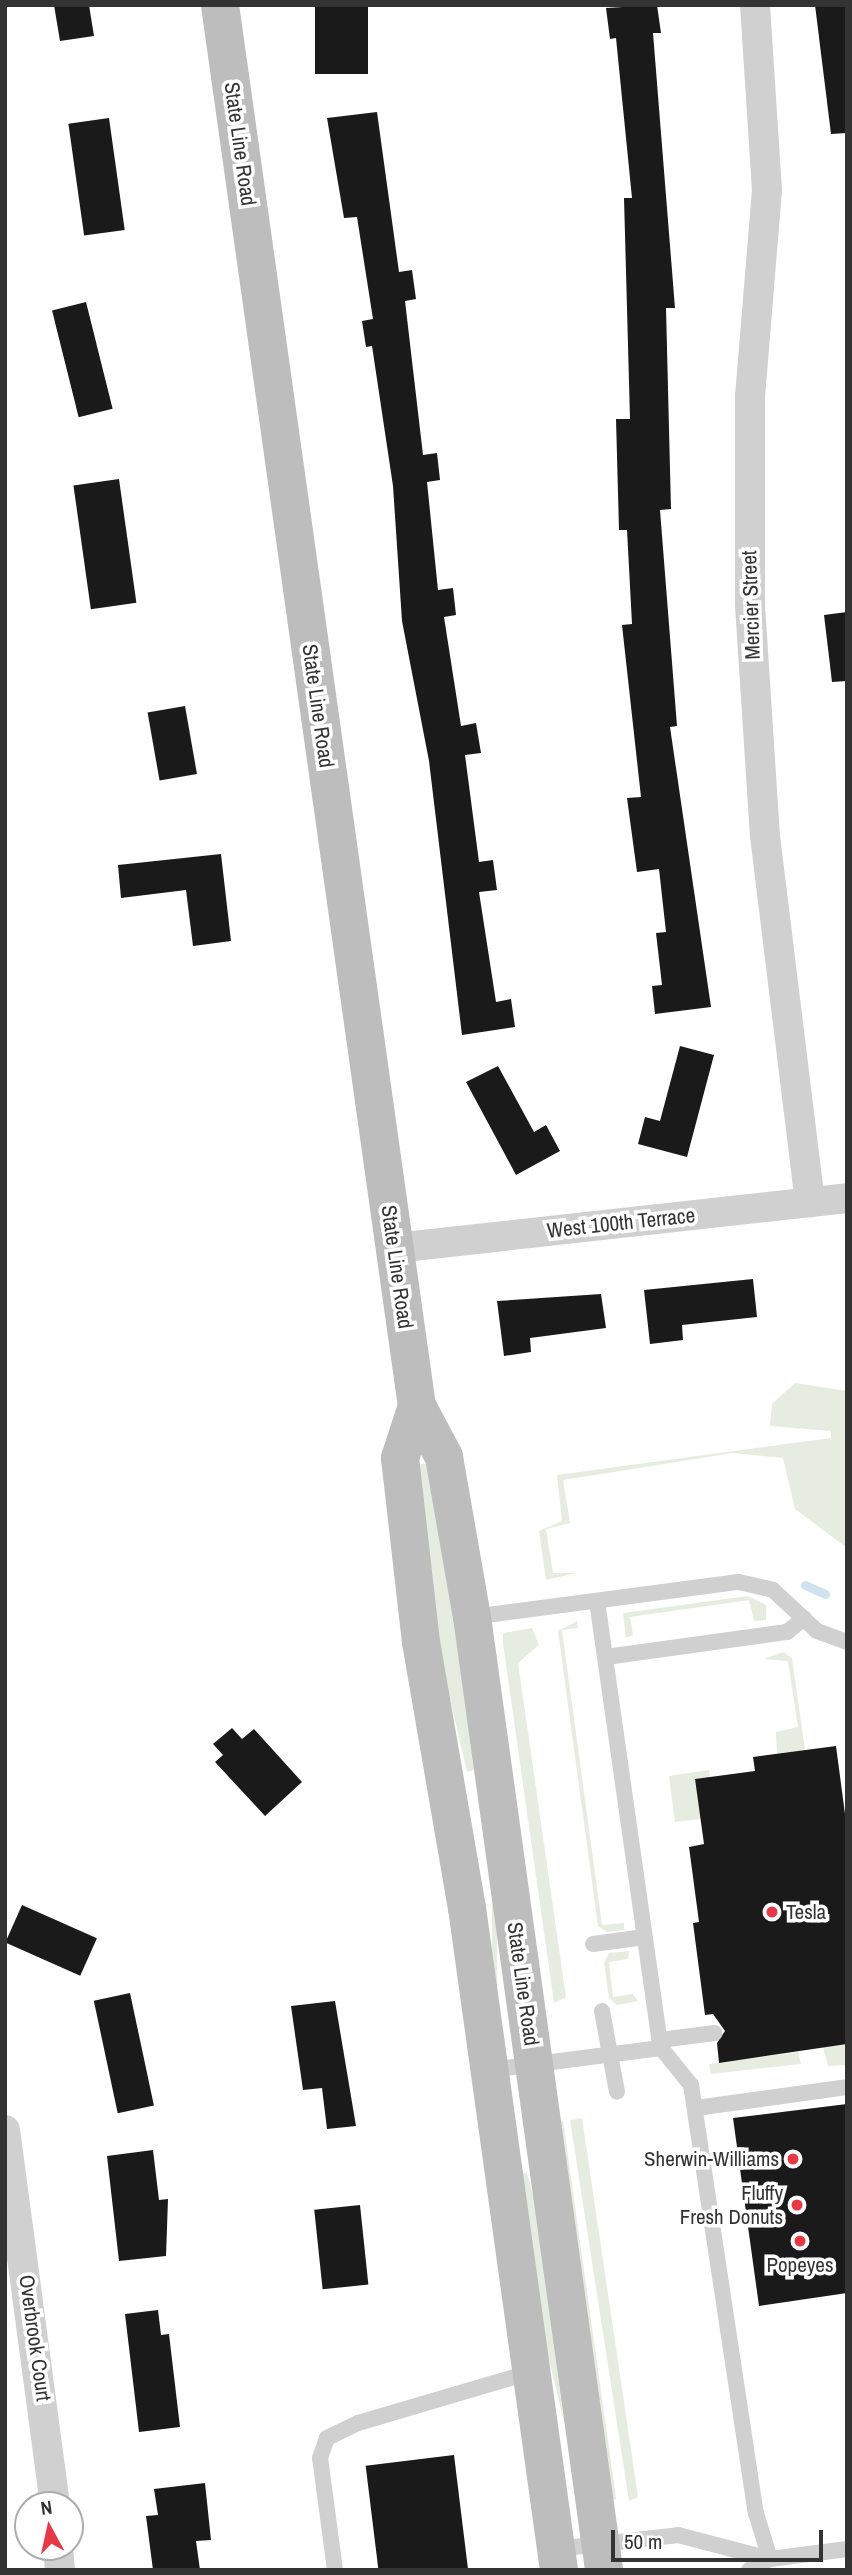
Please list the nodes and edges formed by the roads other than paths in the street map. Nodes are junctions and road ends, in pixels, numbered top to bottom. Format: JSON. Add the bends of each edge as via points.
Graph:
{"nodes":[{"id":1,"x":220,"y":5,"type":"edge"},
{"id":2,"x":755,"y":5,"type":"edge"},
{"id":3,"x":847,"y":1198,"type":"edge"},
{"id":4,"x":810,"y":1202,"type":"junction"},
{"id":5,"x":395,"y":1248,"type":"junction"},
{"id":6,"x":417,"y":1406,"type":"junction"},
{"id":7,"x":597,"y":1601,"type":"junction"},
{"id":8,"x":472,"y":1617,"type":"junction"},
{"id":9,"x":804,"y":1618,"type":"junction"},
{"id":10,"x":847,"y":1642,"type":"edge"},
{"id":11,"x":606,"y":1657,"type":"junction"},
{"id":12,"x":645,"y":1937,"type":"junction"},
{"id":13,"x":593,"y":1944,"type":"dead end"},
{"id":14,"x":603,"y":2011,"type":"dead end"},
{"id":15,"x":715,"y":2033,"type":"dead end"},
{"id":16,"x":661,"y":2044,"type":"junction"},
{"id":17,"x":610,"y":2054,"type":"junction"},
{"id":18,"x":534,"y":2065,"type":"junction"},
{"id":19,"x":489,"y":2070,"type":"junction"},
{"id":20,"x":847,"y":2087,"type":"edge"},
{"id":21,"x":617,"y":2092,"type":"dead end"},
{"id":22,"x":696,"y":2108,"type":"junction"},
{"id":23,"x":5,"y":2130,"type":"edge"},
{"id":24,"x":531,"y":2372,"type":"junction"},
{"id":25,"x":53,"y":2491,"type":"edge"},
{"id":26,"x":847,"y":2549,"type":"edge"},
{"id":27,"x":602,"y":2557,"type":"edge"},
{"id":28,"x":557,"y":2559,"type":"edge"},
{"id":29,"x":770,"y":2559,"type":"junction"},
{"id":30,"x":335,"y":2570,"type":"edge"},
{"id":31,"x":749,"y":2570,"type":"edge"}],
"edges":[{"from":1,"to":5,"type":"main road","name":"State Line Road"},
{"from":2,"to":4,"type":"street","name":"Mercier Street","via":[[767,190],[750,395],[750,605],[765,836]]},
{"from":3,"to":4,"type":"street","name":"West 100th Terrace"},
{"from":4,"to":5,"type":"street","name":"West 100th Terrace"},
{"from":5,"to":6,"type":"main road","name":"State Line Road"},
{"from":6,"to":8,"type":"main road","name":"State Line Road","via":[[444,1457]]},
{"from":6,"to":19,"type":"main road","name":"State Line Road","via":[[400,1458],[421,1642]]},
{"from":7,"to":8,"type":"lane"},
{"from":7,"to":9,"type":"lane","via":[[757,1583],[774,1590]]},
{"from":7,"to":11,"type":"lane"},
{"from":8,"to":18,"type":"main road","name":"State Line Road"},
{"from":9,"to":10,"type":"lane"},
{"from":9,"to":11,"type":"lane","via":[[786,1633]]},
{"from":11,"to":12,"type":"lane"},
{"from":12,"to":13,"type":"lane"},
{"from":12,"to":16,"type":"lane"},
{"from":14,"to":17,"type":"lane"},
{"from":15,"to":16,"type":"lane"},
{"from":16,"to":17,"type":"lane"},
{"from":16,"to":22,"type":"lane","via":[[683,2068]]},
{"from":17,"to":18,"type":"lane"},
{"from":17,"to":21,"type":"lane"},
{"from":18,"to":19,"type":"lane"},
{"from":18,"to":27,"type":"main road","name":"State Line Road"},
{"from":19,"to":24,"type":"main road","name":"State Line Road"},
{"from":20,"to":22,"type":"lane"},
{"from":22,"to":29,"type":"lane","via":[[756,2513]]},
{"from":23,"to":25,"type":"street","name":"Overbrook Court"},
{"from":24,"to":28,"type":"main road","name":"State Line Road"},
{"from":24,"to":30,"type":"lane","via":[[358,2423],[327,2438],[320,2458]]},
{"from":26,"to":29,"type":"lane"},
{"from":27,"to":28,"type":"lane"},
{"from":27,"to":29,"type":"lane","via":[[678,2535]]},
{"from":29,"to":31,"type":"lane"}]}
